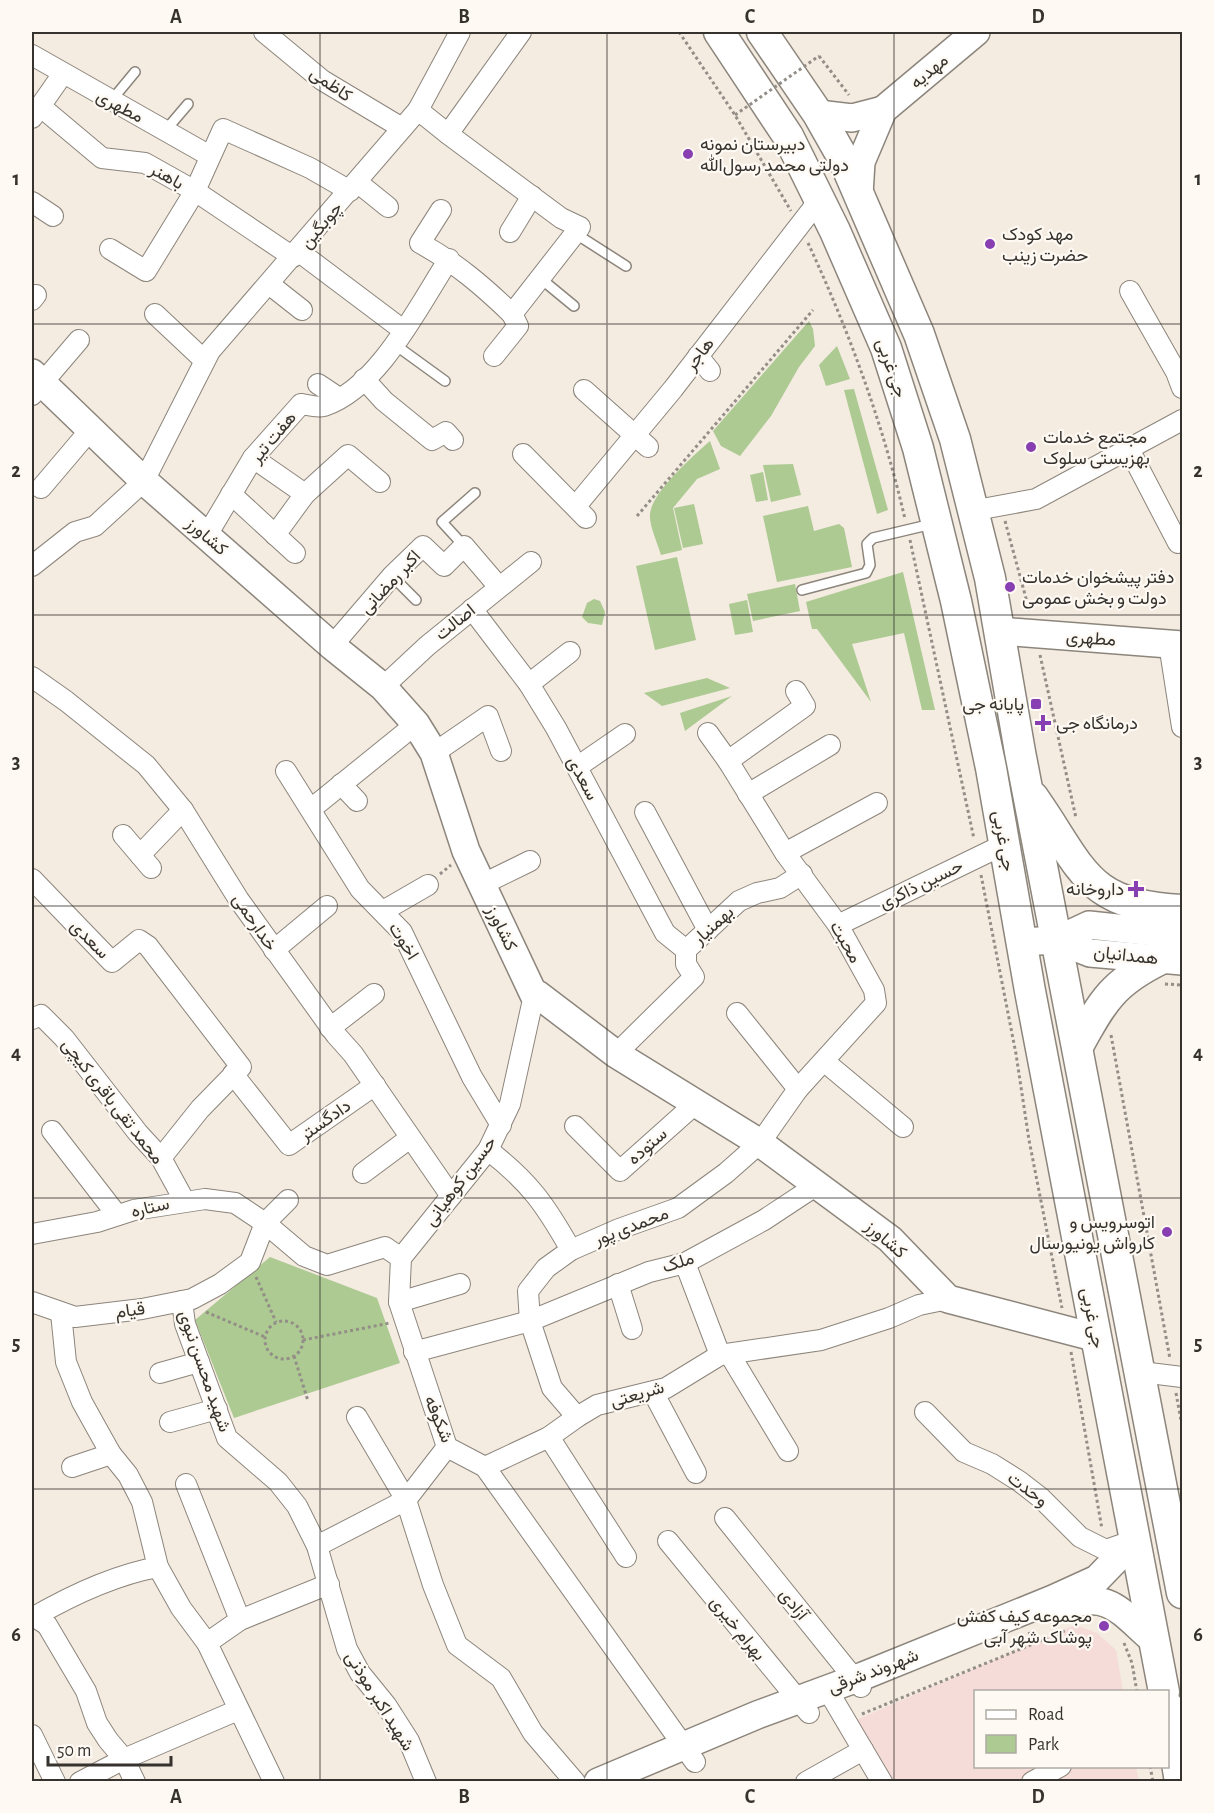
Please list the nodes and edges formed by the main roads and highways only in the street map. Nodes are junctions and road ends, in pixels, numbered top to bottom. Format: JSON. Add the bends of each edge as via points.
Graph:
{"nodes":[{"id":1,"x":718,"y":32,"type":"edge"},
{"id":2,"x":762,"y":32,"type":"edge"},
{"id":3,"x":1027,"y":788,"type":"junction"},
{"id":4,"x":1182,"y":910,"type":"edge"},
{"id":5,"x":1168,"y":968,"type":"edge"},
{"id":6,"x":1078,"y":1046,"type":"junction"},
{"id":7,"x":1180,"y":1556,"type":"edge"},
{"id":8,"x":1182,"y":1593,"type":"edge"},
{"id":9,"x":1164,"y":1690,"type":"edge"},
{"id":10,"x":1169,"y":1717,"type":"edge"},
{"id":11,"x":1180,"y":1782,"type":"edge"}],
"edges":[{"from":1,"to":9,"type":"main road","name":"جی غربی","via":[[788,136],[819,199],[886,348],[918,448],[956,601],[1005,843]]},
{"from":2,"to":3,"type":"main road","name":"جی غربی","via":[[843,158],[919,334],[982,509],[990,578]]},
{"from":3,"to":4,"type":"main road","via":[[1079,868],[1094,884],[1118,900],[1149,909]]},
{"from":3,"to":6,"type":"main road","name":"جی غربی"},
{"from":5,"to":6,"type":"main road","via":[[1135,972],[1114,988]]},
{"from":6,"to":7,"type":"main road","name":"جی غربی"},
{"from":7,"to":8,"type":"main road","name":"جی غربی"},
{"from":10,"to":11,"type":"main road","name":"جی غربی"}]}
